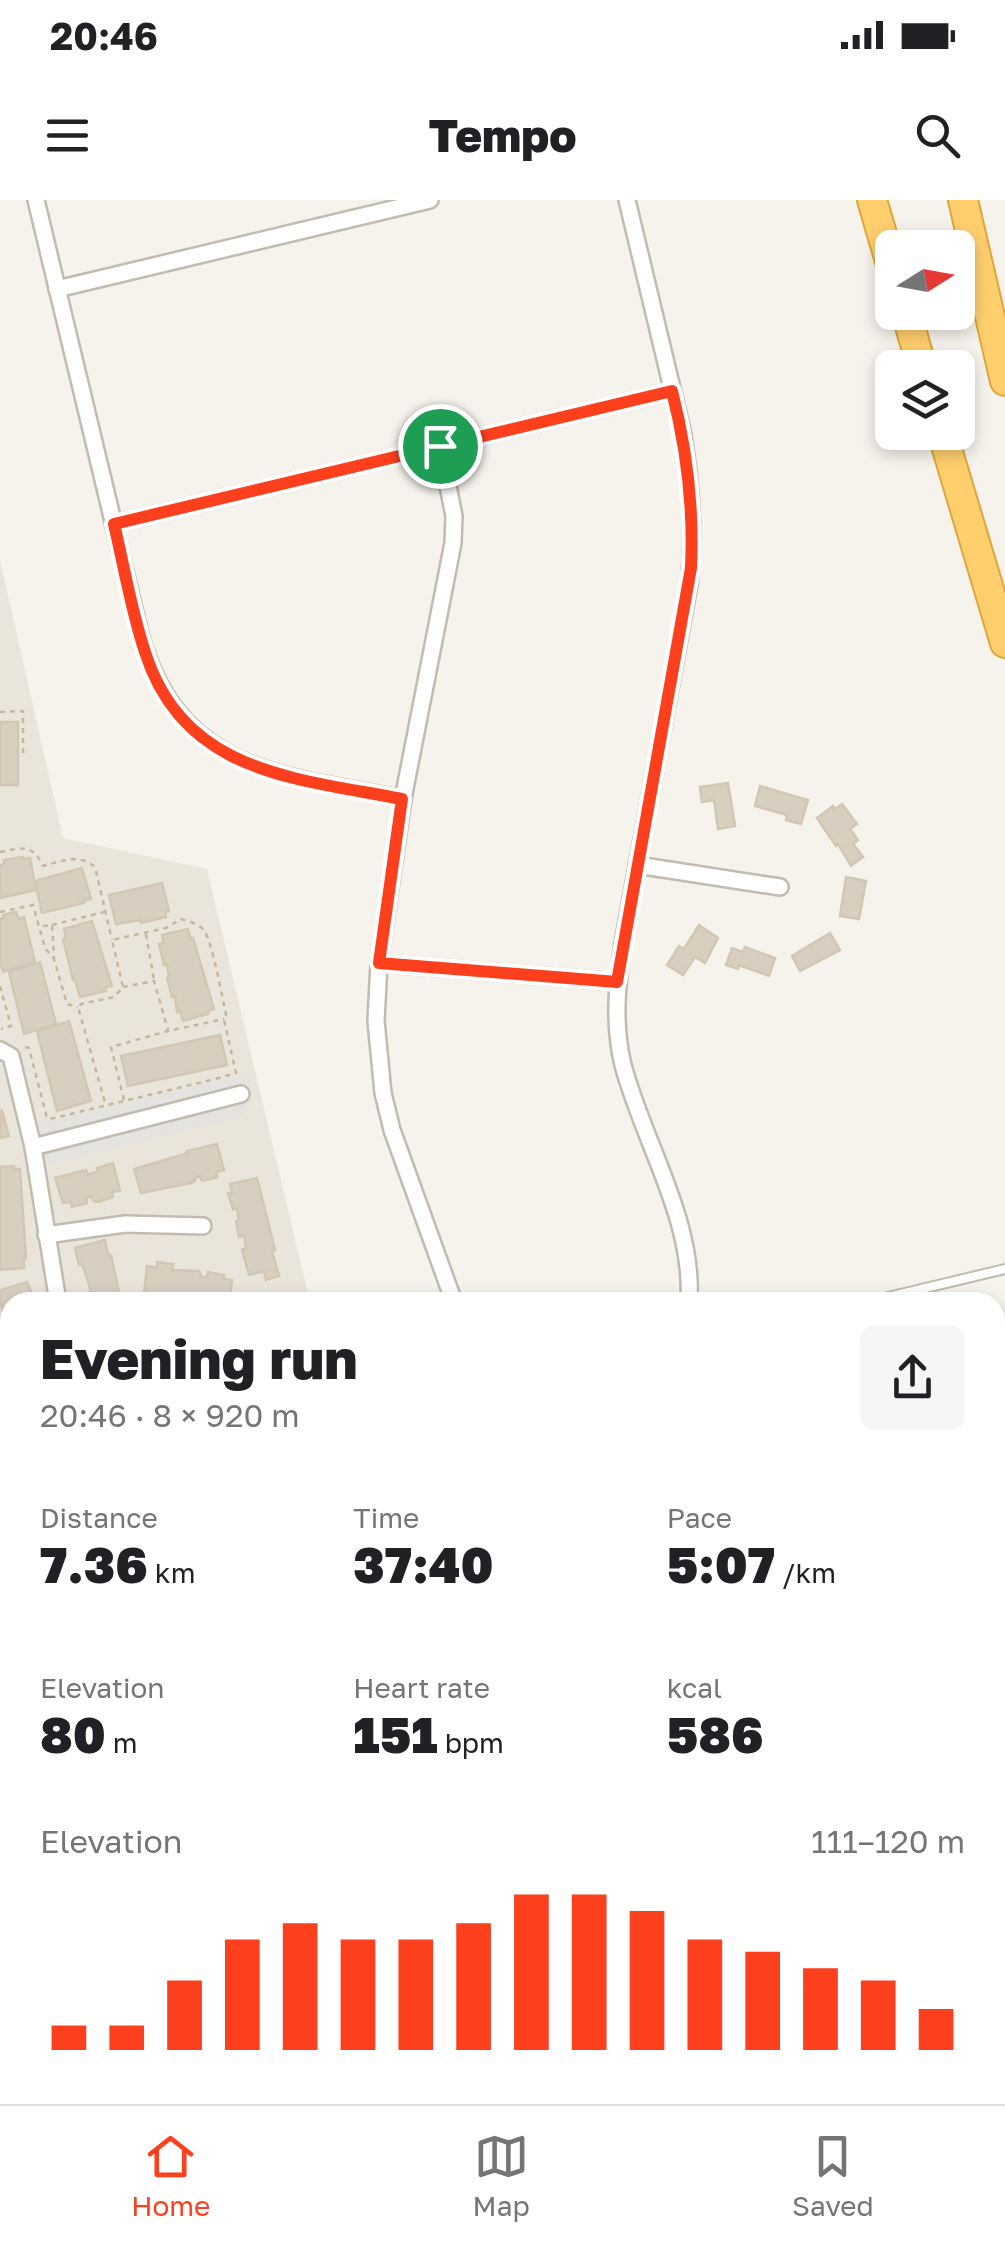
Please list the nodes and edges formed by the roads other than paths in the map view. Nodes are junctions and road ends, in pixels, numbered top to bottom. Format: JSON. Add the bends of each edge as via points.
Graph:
{"nodes":[{"id":1,"x":36,"y":200,"type":"edge"},
{"id":2,"x":430,"y":200,"type":"edge"},
{"id":3,"x":627,"y":200,"type":"edge"},
{"id":4,"x":872,"y":200,"type":"edge"},
{"id":5,"x":963,"y":200,"type":"edge"},
{"id":6,"x":881,"y":230,"type":"edge"},
{"id":7,"x":57,"y":289,"type":"junction"},
{"id":8,"x":1005,"y":381,"type":"edge"},
{"id":9,"x":672,"y":391,"type":"junction"},
{"id":10,"x":440,"y":446,"type":"junction"},
{"id":11,"x":947,"y":450,"type":"edge"},
{"id":12,"x":114,"y":524,"type":"junction"},
{"id":13,"x":1005,"y":643,"type":"edge"},
{"id":14,"x":402,"y":799,"type":"junction"},
{"id":15,"x":638,"y":865,"type":"junction"},
{"id":16,"x":780,"y":887,"type":"dead end"},
{"id":17,"x":379,"y":963,"type":"junction"},
{"id":18,"x":617,"y":982,"type":"junction"},
{"id":19,"x":2,"y":1044,"type":"edge"},
{"id":20,"x":241,"y":1094,"type":"dead end"},
{"id":21,"x":33,"y":1147,"type":"junction"},
{"id":22,"x":203,"y":1226,"type":"dead end"},
{"id":23,"x":46,"y":1234,"type":"junction"},
{"id":24,"x":1005,"y":1269,"type":"edge"},
{"id":25,"x":56,"y":1292,"type":"edge"},
{"id":26,"x":450,"y":1292,"type":"edge"},
{"id":27,"x":689,"y":1292,"type":"edge"},
{"id":28,"x":910,"y":1292,"type":"edge"}],
"edges":[{"from":1,"to":7,"type":"street"},
{"from":2,"to":7,"type":"street"},
{"from":3,"to":9,"type":"street"},
{"from":4,"to":6,"type":"highway"},
{"from":5,"to":8,"type":"highway"},
{"from":7,"to":12,"type":"street"},
{"from":9,"to":10,"type":"street"},
{"from":9,"to":15,"type":"street","via":[[690,481],[691,568]]},
{"from":10,"to":12,"type":"street"},
{"from":10,"to":14,"type":"street","via":[[454,516],[452,543]]},
{"from":11,"to":13,"type":"highway"},
{"from":12,"to":14,"type":"street","via":[[146,654],[163,692],[197,734],[259,768]]},
{"from":14,"to":17,"type":"street"},
{"from":15,"to":16,"type":"street"},
{"from":15,"to":18,"type":"street"},
{"from":17,"to":18,"type":"street"},
{"from":17,"to":26,"type":"street","via":[[383,1093]]},
{"from":18,"to":27,"type":"street","via":[[623,1064],[683,1235]]},
{"from":19,"to":21,"type":"street","via":[[12,1056]]},
{"from":20,"to":21,"type":"street"},
{"from":21,"to":23,"type":"street"},
{"from":22,"to":23,"type":"street","via":[[125,1224]]},
{"from":23,"to":25,"type":"street"},
{"from":24,"to":28,"type":"lane"}]}
